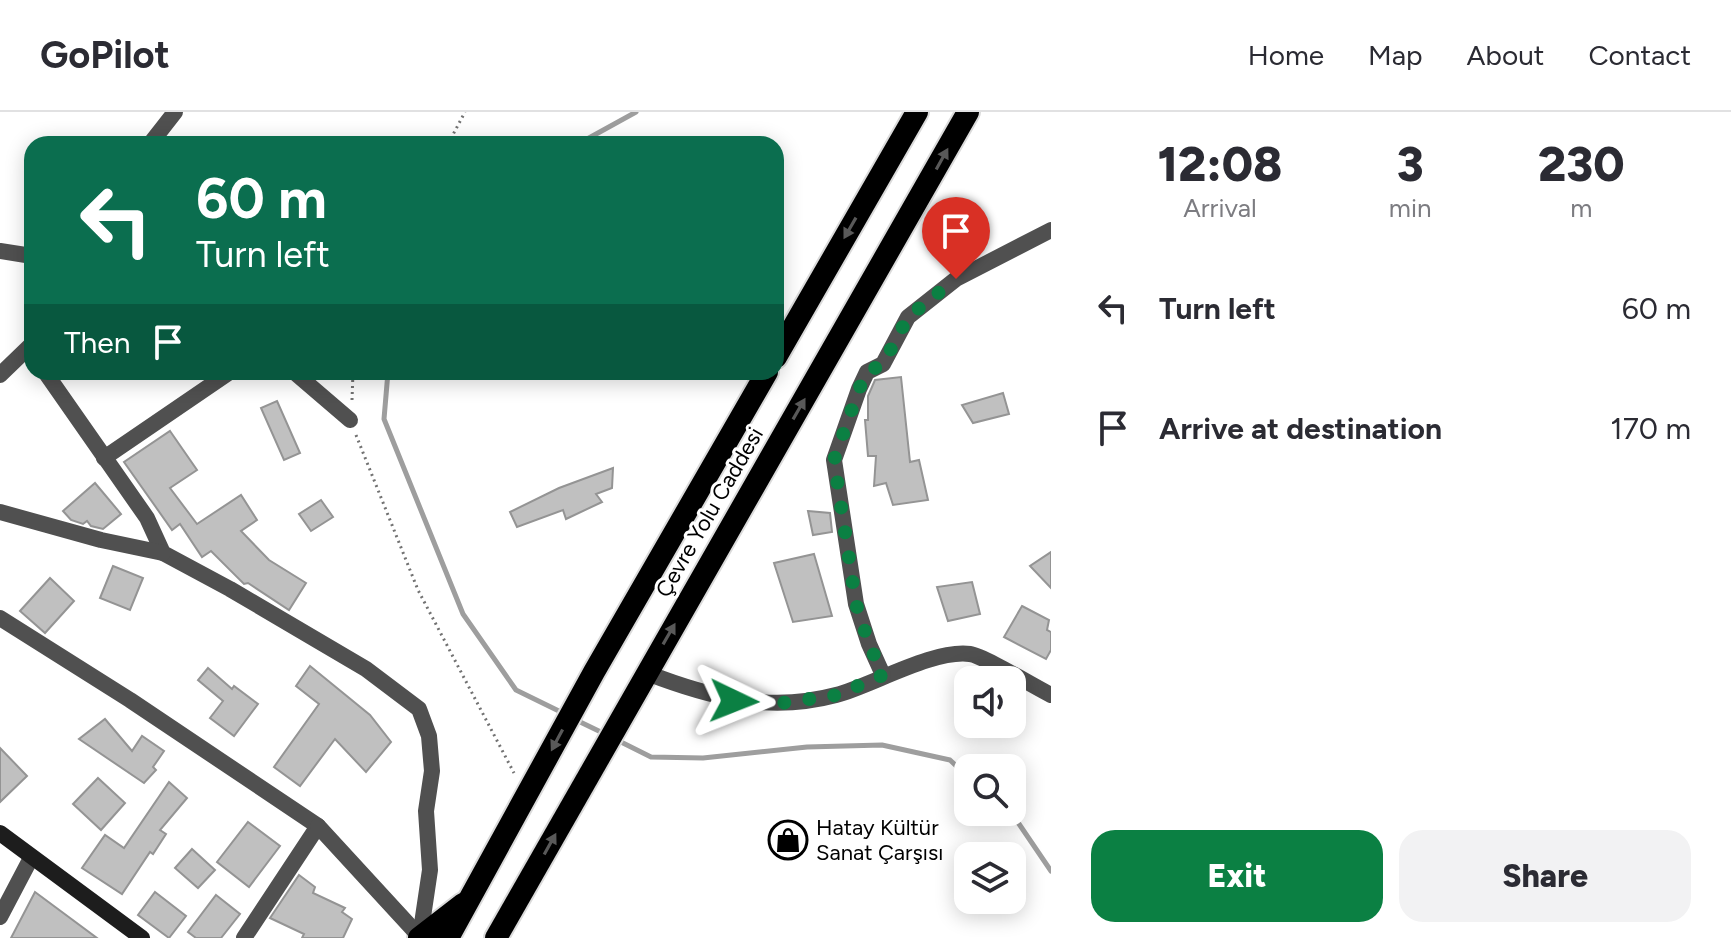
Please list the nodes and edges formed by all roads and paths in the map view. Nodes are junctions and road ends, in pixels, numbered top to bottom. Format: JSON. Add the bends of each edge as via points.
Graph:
{"nodes":[{"id":1,"x":175,"y":112,"type":"edge"},
{"id":2,"x":465,"y":112,"type":"edge"},
{"id":3,"x":917,"y":112,"type":"edge"},
{"id":4,"x":968,"y":112,"type":"edge"},
{"id":5,"x":156,"y":136,"type":"edge"},
{"id":6,"x":452,"y":136,"type":"edge"},
{"id":7,"x":1051,"y":230,"type":"edge"},
{"id":8,"x":0,"y":251,"type":"edge"},
{"id":9,"x":24,"y":255,"type":"edge"},
{"id":10,"x":784,"y":343,"type":"edge"},
{"id":11,"x":24,"y":355,"type":"edge"},
{"id":12,"x":0,"y":375,"type":"edge"},
{"id":13,"x":50,"y":380,"type":"edge"},
{"id":14,"x":218,"y":380,"type":"edge"},
{"id":15,"x":306,"y":380,"type":"edge"},
{"id":16,"x":352,"y":380,"type":"edge"},
{"id":17,"x":762,"y":380,"type":"edge"},
{"id":18,"x":350,"y":420,"type":"junction"},
{"id":19,"x":104,"y":458,"type":"junction"},
{"id":20,"x":0,"y":512,"type":"edge"},
{"id":21,"x":163,"y":553,"type":"junction"},
{"id":22,"x":0,"y":618,"type":"edge"},
{"id":23,"x":647,"y":673,"type":"junction"},
{"id":24,"x":883,"y":675,"type":"junction"},
{"id":25,"x":1051,"y":695,"type":"edge"},
{"id":26,"x":514,"y":773,"type":"dead end"},
{"id":27,"x":318,"y":826,"type":"junction"},
{"id":28,"x":0,"y":833,"type":"edge"},
{"id":29,"x":31,"y":858,"type":"junction"},
{"id":30,"x":473,"y":896,"type":"junction"},
{"id":31,"x":0,"y":917,"type":"edge"},
{"id":32,"x":505,"y":930,"type":"edge"},
{"id":33,"x":420,"y":937,"type":"edge"},
{"id":34,"x":142,"y":938,"type":"edge"},
{"id":35,"x":244,"y":938,"type":"edge"},
{"id":36,"x":448,"y":938,"type":"edge"}],
"edges":[{"from":1,"to":5,"type":"street"},
{"from":2,"to":6,"type":"path"},
{"from":3,"to":10,"type":"highway","one_way":true},
{"from":23,"to":4,"type":"highway","name":"Çevre Yolu Caddesi","one_way":true},
{"from":7,"to":24,"type":"street","via":[[956,279],[908,317],[883,364],[867,372],[859,389],[834,460],[856,604]]},
{"from":8,"to":9,"type":"street"},
{"from":11,"to":12,"type":"street"},
{"from":13,"to":19,"type":"street"},
{"from":14,"to":19,"type":"street"},
{"from":15,"to":18,"type":"street"},
{"from":16,"to":18,"type":"path"},
{"from":17,"to":30,"type":"highway","name":"Çevre Yolu Caddesi","one_way":true,"via":[[594,672]]},
{"from":18,"to":26,"type":"path","via":[[418,590]]},
{"from":19,"to":21,"type":"street","via":[[147,518]]},
{"from":20,"to":21,"type":"street"},
{"from":21,"to":33,"type":"street","via":[[366,669],[419,709],[429,736],[432,771],[426,811],[430,870]]},
{"from":22,"to":27,"type":"street"},
{"from":23,"to":24,"type":"street","via":[[734,701],[782,703],[837,695]]},
{"from":32,"to":23,"type":"highway","name":"Çevre Yolu Caddesi","one_way":true},
{"from":24,"to":25,"type":"street","via":[[970,654]]},
{"from":27,"to":33,"type":"street"},
{"from":27,"to":35,"type":"street"},
{"from":28,"to":29,"type":"main road"},
{"from":29,"to":31,"type":"street"},
{"from":29,"to":34,"type":"main road"},
{"from":30,"to":33,"type":"highway"},
{"from":30,"to":36,"type":"highway","name":"Çevre Yolu Caddesi"}]}
